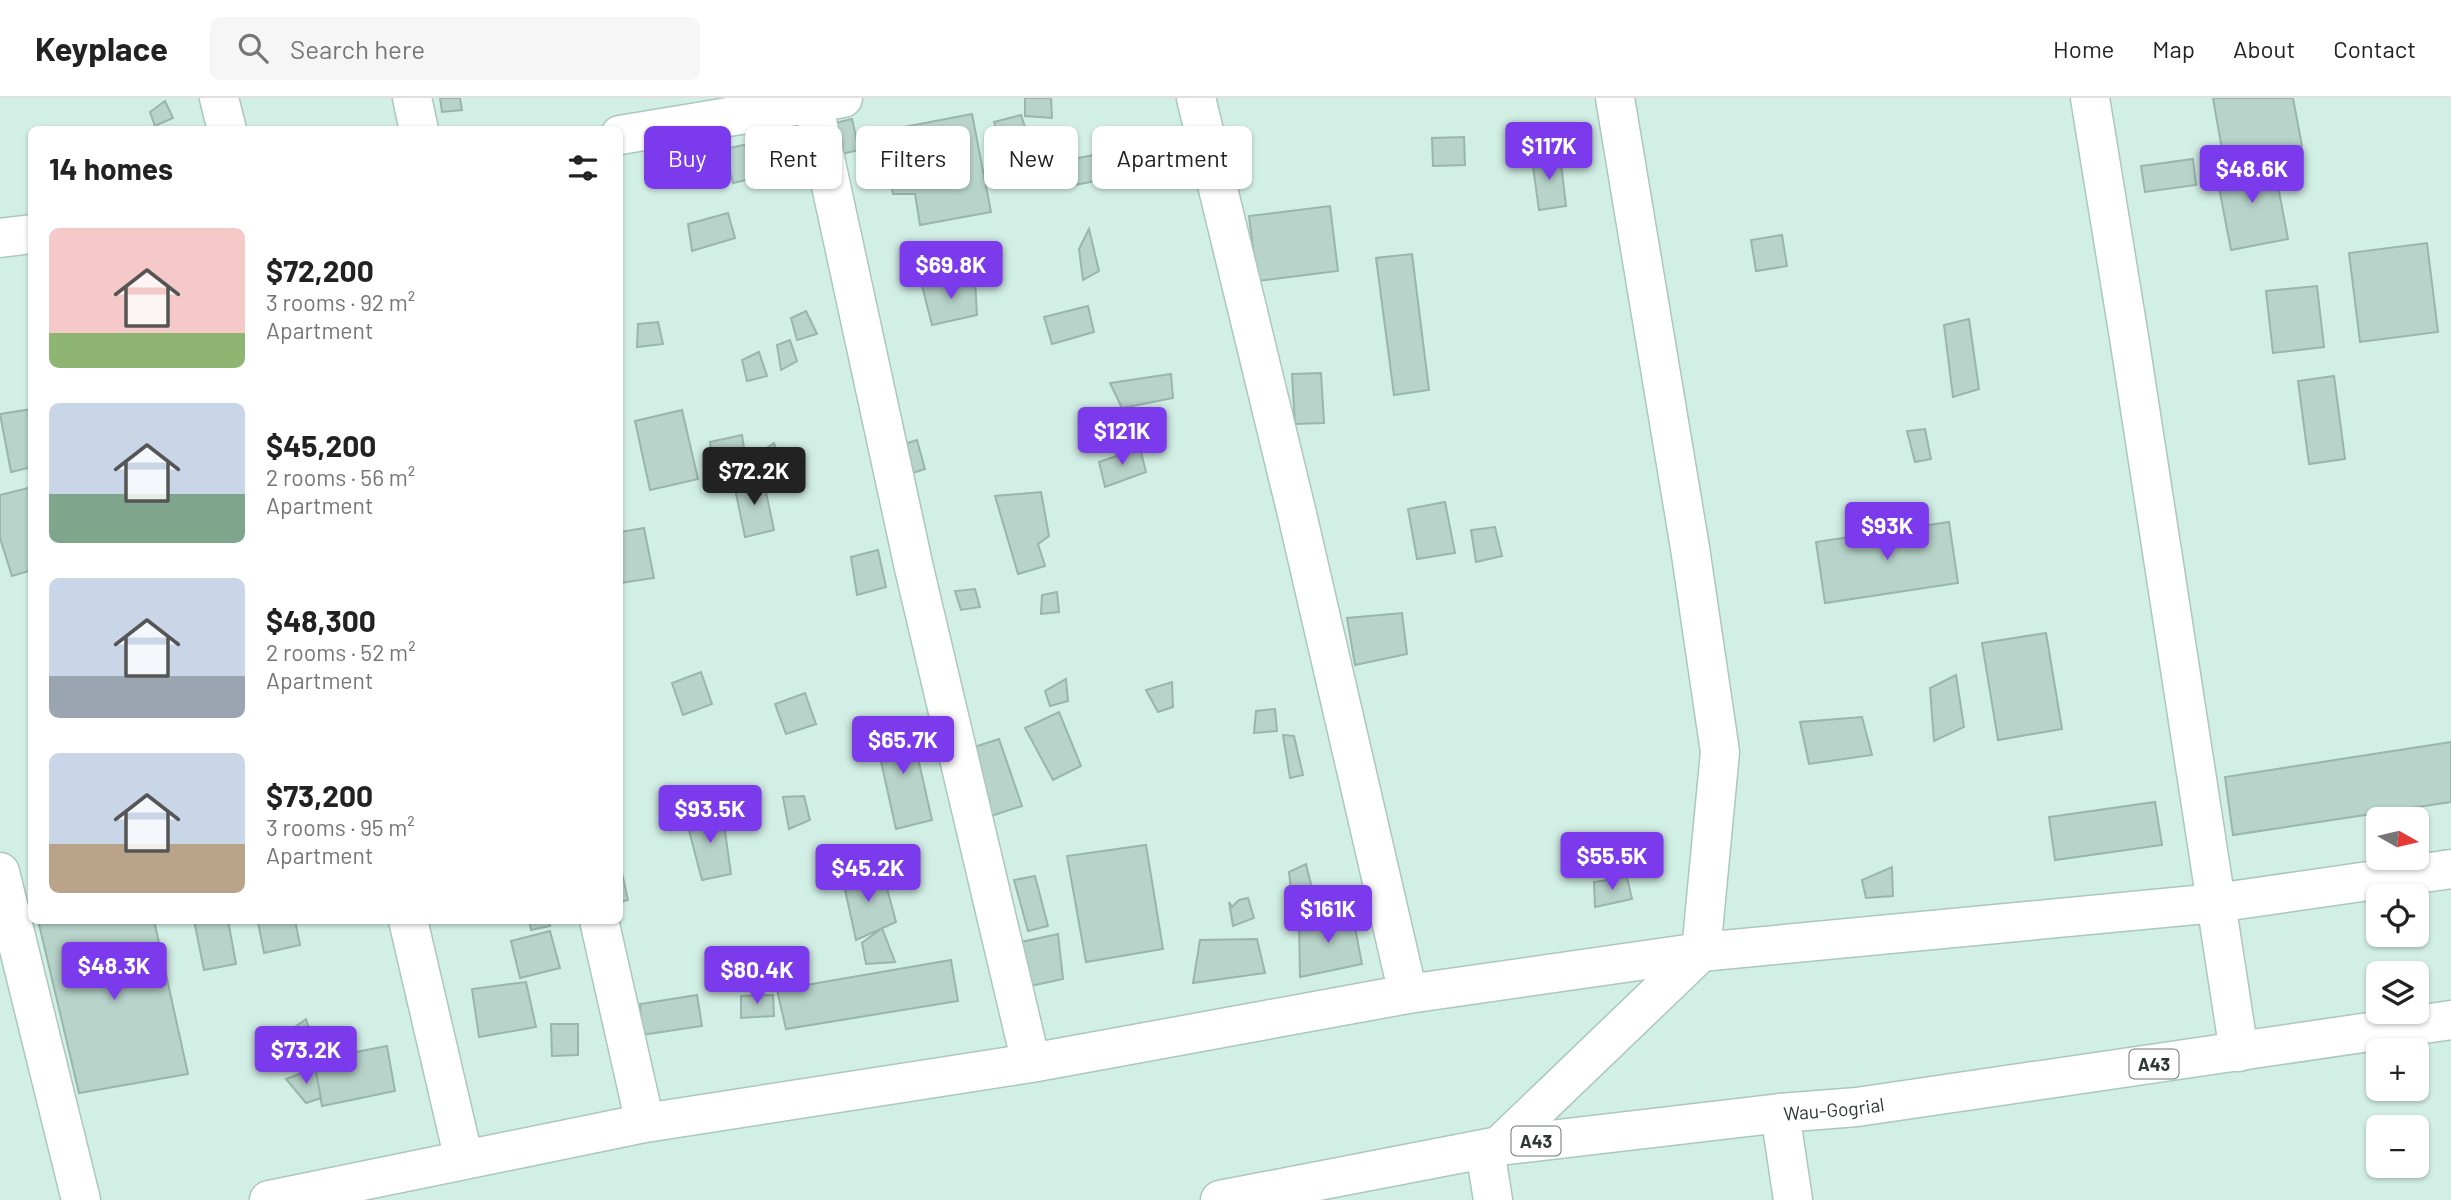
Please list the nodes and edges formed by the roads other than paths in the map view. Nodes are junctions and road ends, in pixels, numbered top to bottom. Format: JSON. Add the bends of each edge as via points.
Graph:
{"nodes":[{"id":1,"x":219,"y":98,"type":"edge"},
{"id":2,"x":412,"y":98,"type":"edge"},
{"id":3,"x":1196,"y":98,"type":"edge"},
{"id":4,"x":1615,"y":98,"type":"edge"},
{"id":5,"x":2090,"y":98,"type":"edge"},
{"id":6,"x":823,"y":100,"type":"edge"},
{"id":7,"x":225,"y":126,"type":"edge"},
{"id":8,"x":418,"y":126,"type":"edge"},
{"id":9,"x":623,"y":134,"type":"edge"},
{"id":10,"x":28,"y":235,"type":"edge"},
{"id":11,"x":0,"y":239,"type":"edge"},
{"id":12,"x":2451,"y":869,"type":"edge"},
{"id":13,"x":0,"y":872,"type":"edge"},
{"id":14,"x":2216,"y":903,"type":"junction"},
{"id":15,"x":409,"y":924,"type":"edge"},
{"id":16,"x":600,"y":924,"type":"edge"},
{"id":17,"x":1701,"y":952,"type":"junction"},
{"id":18,"x":1408,"y":994,"type":"junction"},
{"id":19,"x":2451,"y":1020,"type":"edge"},
{"id":20,"x":2239,"y":1052,"type":"junction"},
{"id":21,"x":1031,"y":1063,"type":"junction"},
{"id":22,"x":1780,"y":1112,"type":"junction"},
{"id":23,"x":645,"y":1123,"type":"junction"},
{"id":24,"x":1492,"y":1148,"type":"junction"},
{"id":25,"x":464,"y":1160,"type":"junction"},
{"id":26,"x":80,"y":1200,"type":"edge"},
{"id":27,"x":268,"y":1200,"type":"edge"},
{"id":28,"x":1220,"y":1200,"type":"edge"},
{"id":29,"x":1493,"y":1200,"type":"edge"},
{"id":30,"x":1793,"y":1200,"type":"edge"}],
"edges":[{"from":1,"to":7,"type":"street"},
{"from":2,"to":8,"type":"street"},
{"from":3,"to":18,"type":"street"},
{"from":4,"to":17,"type":"street","via":[[1720,752]]},
{"from":5,"to":14,"type":"street"},
{"from":6,"to":9,"type":"street"},
{"from":6,"to":21,"type":"street","via":[[914,568]]},
{"from":10,"to":11,"type":"street"},
{"from":12,"to":14,"type":"street"},
{"from":13,"to":26,"type":"street"},
{"from":14,"to":17,"type":"street"},
{"from":14,"to":20,"type":"street"},
{"from":15,"to":25,"type":"street"},
{"from":16,"to":23,"type":"street"},
{"from":17,"to":18,"type":"street"},
{"from":17,"to":24,"type":"street"},
{"from":18,"to":21,"type":"street"},
{"from":19,"to":20,"type":"street","name":"Wau-Gogrial","number":"A43"},
{"from":20,"to":22,"type":"street","name":"Wau-Gogrial","number":"A43","via":[[1857,1107]]},
{"from":21,"to":23,"type":"street"},
{"from":22,"to":24,"type":"street","name":"Wau-Gogrial","number":"A43"},
{"from":22,"to":30,"type":"street"},
{"from":23,"to":25,"type":"street"},
{"from":24,"to":28,"type":"street","name":"Wau-Gogrial","number":"A43"},
{"from":24,"to":29,"type":"street"},
{"from":25,"to":27,"type":"street"}]}
